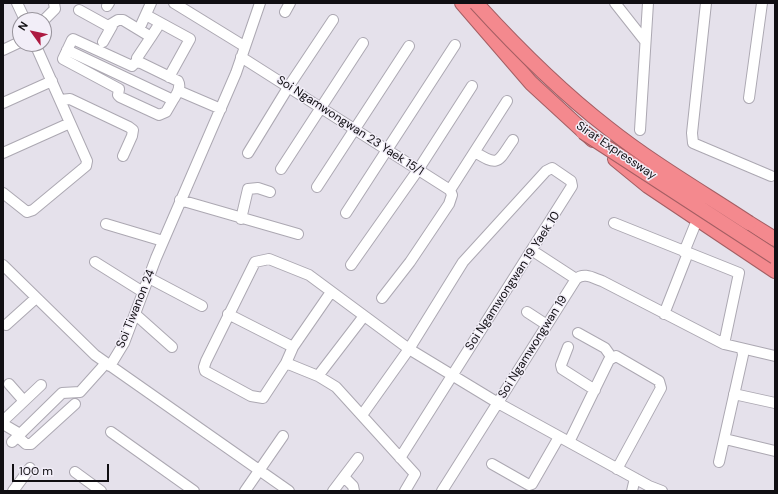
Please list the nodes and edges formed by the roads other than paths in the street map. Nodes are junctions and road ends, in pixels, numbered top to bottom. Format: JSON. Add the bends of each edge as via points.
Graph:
{"nodes":[{"id":1,"x":54,"y":3,"type":"edge"},
{"id":2,"x":151,"y":3,"type":"edge"},
{"id":3,"x":174,"y":3,"type":"edge"},
{"id":4,"x":260,"y":3,"type":"edge"},
{"id":5,"x":290,"y":3,"type":"edge"},
{"id":6,"x":462,"y":3,"type":"edge"},
{"id":7,"x":476,"y":3,"type":"edge"},
{"id":8,"x":485,"y":3,"type":"edge"},
{"id":9,"x":615,"y":3,"type":"edge"},
{"id":10,"x":648,"y":3,"type":"edge"},
{"id":11,"x":706,"y":3,"type":"edge"},
{"id":12,"x":762,"y":3,"type":"edge"},
{"id":13,"x":80,"y":10,"type":"dead end"},
{"id":14,"x":52,"y":12,"type":"edge"},
{"id":15,"x":285,"y":12,"type":"dead end"},
{"id":16,"x":146,"y":15,"type":"junction"},
{"id":17,"x":333,"y":20,"type":"dead end"},
{"id":18,"x":160,"y":23,"type":"junction"},
{"id":19,"x":142,"y":25,"type":"dead end"},
{"id":20,"x":112,"y":26,"type":"junction"},
{"id":21,"x":151,"y":37,"type":"junction"},
{"id":22,"x":645,"y":40,"type":"junction"},
{"id":23,"x":103,"y":42,"type":"dead end"},
{"id":24,"x":363,"y":43,"type":"dead end"},
{"id":25,"x":455,"y":45,"type":"dead end"},
{"id":26,"x":244,"y":46,"type":"junction"},
{"id":27,"x":409,"y":46,"type":"dead end"},
{"id":28,"x":67,"y":50,"type":"junction"},
{"id":29,"x":39,"y":52,"type":"edge"},
{"id":30,"x":242,"y":57,"type":"junction"},
{"id":31,"x":134,"y":62,"type":"junction"},
{"id":32,"x":169,"y":77,"type":"junction"},
{"id":33,"x":125,"y":78,"type":"junction"},
{"id":34,"x":52,"y":81,"type":"junction"},
{"id":35,"x":289,"y":86,"type":"junction"},
{"id":36,"x":472,"y":86,"type":"dead end"},
{"id":37,"x":120,"y":89,"type":"junction"},
{"id":38,"x":179,"y":91,"type":"junction"},
{"id":39,"x":749,"y":98,"type":"dead end"},
{"id":40,"x":60,"y":100,"type":"junction"},
{"id":41,"x":173,"y":100,"type":"junction"},
{"id":42,"x":507,"y":101,"type":"dead end"},
{"id":43,"x":3,"y":103,"type":"edge"},
{"id":44,"x":321,"y":107,"type":"junction"},
{"id":45,"x":221,"y":109,"type":"junction"},
{"id":46,"x":70,"y":122,"type":"junction"},
{"id":47,"x":354,"y":128,"type":"junction"},
{"id":48,"x":640,"y":130,"type":"dead end"},
{"id":49,"x":583,"y":132,"type":"junction"},
{"id":50,"x":513,"y":140,"type":"dead end"},
{"id":51,"x":387,"y":149,"type":"junction"},
{"id":52,"x":476,"y":152,"type":"junction"},
{"id":53,"x":3,"y":153,"type":"edge"},
{"id":54,"x":248,"y":153,"type":"dead end"},
{"id":55,"x":123,"y":156,"type":"dead end"},
{"id":56,"x":281,"y":169,"type":"dead end"},
{"id":57,"x":418,"y":170,"type":"junction"},
{"id":58,"x":771,"y":176,"type":"dead end"},
{"id":59,"x":317,"y":187,"type":"dead end"},
{"id":60,"x":270,"y":192,"type":"dead end"},
{"id":61,"x":3,"y":194,"type":"edge"},
{"id":62,"x":450,"y":195,"type":"junction"},
{"id":63,"x":180,"y":200,"type":"junction"},
{"id":64,"x":346,"y":213,"type":"dead end"},
{"id":65,"x":241,"y":219,"type":"junction"},
{"id":66,"x":614,"y":223,"type":"dead end"},
{"id":67,"x":106,"y":224,"type":"dead end"},
{"id":68,"x":695,"y":225,"type":"dead end"},
{"id":69,"x":298,"y":234,"type":"dead end"},
{"id":70,"x":775,"y":239,"type":"edge"},
{"id":71,"x":163,"y":241,"type":"junction"},
{"id":72,"x":775,"y":246,"type":"edge"},
{"id":73,"x":533,"y":251,"type":"junction"},
{"id":74,"x":686,"y":252,"type":"junction"},
{"id":75,"x":775,"y":257,"type":"edge"},
{"id":76,"x":95,"y":262,"type":"dead end"},
{"id":77,"x":3,"y":265,"type":"edge"},
{"id":78,"x":351,"y":265,"type":"dead end"},
{"id":79,"x":775,"y":271,"type":"edge"},
{"id":80,"x":149,"y":278,"type":"junction"},
{"id":81,"x":576,"y":279,"type":"junction"},
{"id":82,"x":143,"y":292,"type":"junction"},
{"id":83,"x":331,"y":292,"type":"junction"},
{"id":84,"x":36,"y":298,"type":"junction"},
{"id":85,"x":382,"y":298,"type":"dead end"},
{"id":86,"x":202,"y":306,"type":"dead end"},
{"id":87,"x":527,"y":312,"type":"dead end"},
{"id":88,"x":135,"y":314,"type":"junction"},
{"id":89,"x":228,"y":314,"type":"junction"},
{"id":90,"x":664,"y":314,"type":"junction"},
{"id":91,"x":364,"y":316,"type":"junction"},
{"id":92,"x":547,"y":325,"type":"junction"},
{"id":93,"x":6,"y":326,"type":"dead end"},
{"id":94,"x":578,"y":333,"type":"dead end"},
{"id":95,"x":724,"y":344,"type":"junction"},
{"id":96,"x":172,"y":347,"type":"dead end"},
{"id":97,"x":293,"y":347,"type":"junction"},
{"id":98,"x":568,"y":347,"type":"dead end"},
{"id":99,"x":742,"y":348,"type":"junction"},
{"id":100,"x":409,"y":349,"type":"junction"},
{"id":101,"x":775,"y":356,"type":"edge"},
{"id":102,"x":612,"y":358,"type":"junction"},
{"id":103,"x":286,"y":363,"type":"junction"},
{"id":104,"x":108,"y":365,"type":"junction"},
{"id":105,"x":452,"y":375,"type":"junction"},
{"id":106,"x":318,"y":376,"type":"junction"},
{"id":107,"x":9,"y":384,"type":"dead end"},
{"id":108,"x":41,"y":385,"type":"dead end"},
{"id":109,"x":595,"y":390,"type":"junction"},
{"id":110,"x":734,"y":394,"type":"junction"},
{"id":111,"x":24,"y":401,"type":"junction"},
{"id":112,"x":775,"y":403,"type":"edge"},
{"id":113,"x":74,"y":404,"type":"dead end"},
{"id":114,"x":498,"y":404,"type":"junction"},
{"id":115,"x":362,"y":415,"type":"junction"},
{"id":116,"x":3,"y":423,"type":"edge"},
{"id":117,"x":111,"y":432,"type":"dead end"},
{"id":118,"x":283,"y":436,"type":"dead end"},
{"id":119,"x":559,"y":437,"type":"junction"},
{"id":120,"x":17,"y":438,"type":"junction"},
{"id":121,"x":725,"y":439,"type":"junction"},
{"id":122,"x":569,"y":442,"type":"junction"},
{"id":123,"x":775,"y":451,"type":"edge"},
{"id":124,"x":358,"y":458,"type":"dead end"},
{"id":125,"x":400,"y":458,"type":"junction"},
{"id":126,"x":720,"y":462,"type":"dead end"},
{"id":127,"x":492,"y":464,"type":"dead end"},
{"id":128,"x":30,"y":468,"type":"dead end"},
{"id":129,"x":617,"y":469,"type":"junction"},
{"id":130,"x":260,"y":470,"type":"junction"},
{"id":131,"x":75,"y":472,"type":"dead end"},
{"id":132,"x":344,"y":477,"type":"junction"},
{"id":133,"x":635,"y":478,"type":"junction"},
{"id":134,"x":649,"y":489,"type":"edge"},
{"id":135,"x":13,"y":491,"type":"edge"},
{"id":136,"x":101,"y":491,"type":"edge"},
{"id":137,"x":194,"y":491,"type":"edge"},
{"id":138,"x":245,"y":491,"type":"edge"},
{"id":139,"x":289,"y":491,"type":"edge"},
{"id":140,"x":333,"y":491,"type":"edge"},
{"id":141,"x":354,"y":491,"type":"edge"},
{"id":142,"x":405,"y":491,"type":"edge"},
{"id":143,"x":442,"y":491,"type":"edge"},
{"id":144,"x":632,"y":491,"type":"edge"},
{"id":145,"x":662,"y":491,"type":"edge"}],
"edges":[{"from":1,"to":14,"type":"street","via":[[55,9]]},
{"from":2,"to":16,"type":"street"},
{"from":3,"to":26,"type":"street"},
{"from":4,"to":26,"type":"street","name":"Soi Tiwanon 24"},
{"from":5,"to":15,"type":"street"},
{"from":6,"to":49,"type":"highway","name":"Sirat Expressway","via":[[531,83]]},
{"from":7,"to":70,"type":"highway","name":"Sirat Expressway","bridge":true,"via":[[542,72],[608,129]]},
{"from":8,"to":72,"type":"street","via":[[599,125],[670,178]]},
{"from":9,"to":22,"type":"street"},
{"from":10,"to":22,"type":"street"},
{"from":11,"to":58,"type":"street","via":[[693,143]]},
{"from":12,"to":39,"type":"street"},
{"from":13,"to":20,"type":"street","via":[[103,24]]},
{"from":16,"to":18,"type":"street"},
{"from":16,"to":19,"type":"street"},
{"from":17,"to":35,"type":"street"},
{"from":18,"to":21,"type":"street"},
{"from":18,"to":32,"type":"street","via":[[190,39]]},
{"from":20,"to":21,"type":"street","via":[[118,20],[123,20]]},
{"from":20,"to":23,"type":"street"},
{"from":21,"to":31,"type":"street"},
{"from":22,"to":48,"type":"street"},
{"from":24,"to":44,"type":"street"},
{"from":25,"to":51,"type":"street"},
{"from":26,"to":30,"type":"street","name":"Soi Tiwanon 24"},
{"from":27,"to":47,"type":"street"},
{"from":28,"to":31,"type":"street","via":[[74,39]]},
{"from":28,"to":33,"type":"street"},
{"from":28,"to":37,"type":"street","via":[[63,57],[64,61]]},
{"from":29,"to":34,"type":"street"},
{"from":30,"to":35,"type":"street","name":"Soi Ngamwongwan 23 Yaek 15/1"},
{"from":30,"to":45,"type":"street","name":"Soi Tiwanon 24"},
{"from":31,"to":32,"type":"street"},
{"from":31,"to":33,"type":"street"},
{"from":32,"to":38,"type":"street","via":[[180,83]]},
{"from":33,"to":37,"type":"street"},
{"from":33,"to":41,"type":"street"},
{"from":34,"to":40,"type":"street"},
{"from":34,"to":43,"type":"street"},
{"from":35,"to":44,"type":"street","name":"Soi Ngamwongwan 23 Yaek 15/1"},
{"from":35,"to":54,"type":"street"},
{"from":36,"to":57,"type":"street"},
{"from":37,"to":41,"type":"street","via":[[120,97],[159,115],[166,112]]},
{"from":38,"to":41,"type":"street"},
{"from":38,"to":45,"type":"street"},
{"from":40,"to":46,"type":"street"},
{"from":40,"to":55,"type":"street","via":[[70,99],[133,130]]},
{"from":42,"to":52,"type":"street"},
{"from":44,"to":47,"type":"street","name":"Soi Ngamwongwan 23 Yaek 15/1"},
{"from":44,"to":56,"type":"street"},
{"from":45,"to":63,"type":"street","name":"Soi Tiwanon 24"},
{"from":46,"to":53,"type":"street"},
{"from":46,"to":61,"type":"street","via":[[87,161],[83,170],[27,212]]},
{"from":47,"to":51,"type":"street","name":"Soi Ngamwongwan 23 Yaek 15/1"},
{"from":47,"to":59,"type":"street"},
{"from":49,"to":75,"type":"highway","name":"Sirat Expressway","bridge":true},
{"from":49,"to":79,"type":"highway","bridge":true,"via":[[648,186]]},
{"from":50,"to":52,"type":"street","via":[[499,160],[494,162]]},
{"from":51,"to":57,"type":"street","name":"Soi Ngamwongwan 23 Yaek 15/1"},
{"from":51,"to":64,"type":"street"},
{"from":52,"to":62,"type":"street"},
{"from":57,"to":62,"type":"street","name":"Soi Ngamwongwan 23 Yaek 15/1"},
{"from":57,"to":78,"type":"street"},
{"from":60,"to":65,"type":"street","via":[[252,187],[248,189]]},
{"from":62,"to":85,"type":"street","via":[[410,262]]},
{"from":63,"to":65,"type":"street"},
{"from":63,"to":71,"type":"street","name":"Soi Tiwanon 24"},
{"from":65,"to":69,"type":"street"},
{"from":66,"to":74,"type":"street"},
{"from":67,"to":71,"type":"street"},
{"from":68,"to":74,"type":"street"},
{"from":71,"to":80,"type":"street","name":"Soi Tiwanon 24"},
{"from":73,"to":81,"type":"street"},
{"from":73,"to":100,"type":"street","name":"Soi Ngamwongwan 19 Yaek 10","via":[[572,186],[571,181],[552,168],[546,171],[463,262]]},
{"from":73,"to":105,"type":"street","name":"Soi Ngamwongwan 19 Yaek 10"},
{"from":74,"to":90,"type":"street"},
{"from":74,"to":95,"type":"street","via":[[739,273]]},
{"from":76,"to":82,"type":"street"},
{"from":77,"to":84,"type":"street"},
{"from":80,"to":82,"type":"street","name":"Soi Tiwanon 24"},
{"from":80,"to":86,"type":"street"},
{"from":81,"to":90,"type":"street","via":[[586,275],[602,281]]},
{"from":81,"to":92,"type":"street","name":"Soi Ngamwongwan 19"},
{"from":82,"to":88,"type":"street","name":"Soi Tiwanon 24"},
{"from":83,"to":89,"type":"street","name":"Soi Ngamwongwan 19","via":[[309,275],[269,258],[255,262]]},
{"from":83,"to":91,"type":"street","name":"Soi Ngamwongwan 19"},
{"from":83,"to":97,"type":"street"},
{"from":84,"to":93,"type":"street"},
{"from":84,"to":104,"type":"street"},
{"from":87,"to":92,"type":"street"},
{"from":88,"to":96,"type":"street"},
{"from":88,"to":104,"type":"street","name":"Soi Tiwanon 24","via":[[124,343]]},
{"from":89,"to":97,"type":"street"},
{"from":89,"to":103,"type":"street","via":[[206,361],[205,371],[251,396],[262,398]]},
{"from":90,"to":95,"type":"street"},
{"from":91,"to":100,"type":"street","name":"Soi Ngamwongwan 19"},
{"from":91,"to":106,"type":"street"},
{"from":92,"to":114,"type":"street","name":"Soi Ngamwongwan 19"},
{"from":94,"to":102,"type":"street","via":[[605,348]]},
{"from":95,"to":99,"type":"street"},
{"from":97,"to":103,"type":"street"},
{"from":98,"to":109,"type":"street","via":[[561,365],[562,370]]},
{"from":99,"to":101,"type":"street"},
{"from":99,"to":110,"type":"street","via":[[743,355]]},
{"from":100,"to":105,"type":"street","name":"Soi Ngamwongwan 19"},
{"from":100,"to":115,"type":"street"},
{"from":102,"to":109,"type":"street"},
{"from":102,"to":129,"type":"street","via":[[616,356],[659,381],[661,388]]},
{"from":103,"to":106,"type":"street"},
{"from":104,"to":120,"type":"street","name":"Soi Tiwanon 24","via":[[80,392],[62,393]]},
{"from":104,"to":130,"type":"street"},
{"from":105,"to":114,"type":"street","name":"Soi Ngamwongwan 19"},
{"from":105,"to":125,"type":"street","name":"Soi Ngamwongwan 19 Yaek 10"},
{"from":106,"to":115,"type":"street","via":[[336,387]]},
{"from":107,"to":111,"type":"street"},
{"from":108,"to":111,"type":"street"},
{"from":109,"to":122,"type":"street"},
{"from":110,"to":112,"type":"street"},
{"from":110,"to":121,"type":"street"},
{"from":111,"to":116,"type":"street"},
{"from":113,"to":120,"type":"street","via":[[30,444]]},
{"from":114,"to":119,"type":"street"},
{"from":114,"to":143,"type":"street"},
{"from":115,"to":125,"type":"street"},
{"from":116,"to":120,"type":"street"},
{"from":117,"to":137,"type":"street"},
{"from":118,"to":130,"type":"street"},
{"from":119,"to":122,"type":"street"},
{"from":119,"to":127,"type":"street","via":[[532,484],[529,485]]},
{"from":121,"to":123,"type":"street"},
{"from":121,"to":126,"type":"street"},
{"from":122,"to":129,"type":"street"},
{"from":124,"to":132,"type":"street"},
{"from":125,"to":142,"type":"street","via":[[415,474]]},
{"from":128,"to":135,"type":"street"},
{"from":129,"to":133,"type":"street"},
{"from":130,"to":138,"type":"street"},
{"from":130,"to":139,"type":"street"},
{"from":131,"to":136,"type":"street"},
{"from":132,"to":140,"type":"street"},
{"from":132,"to":141,"type":"street","via":[[353,486]]},
{"from":133,"to":134,"type":"street"},
{"from":133,"to":144,"type":"street"},
{"from":134,"to":145,"type":"street"}]}
